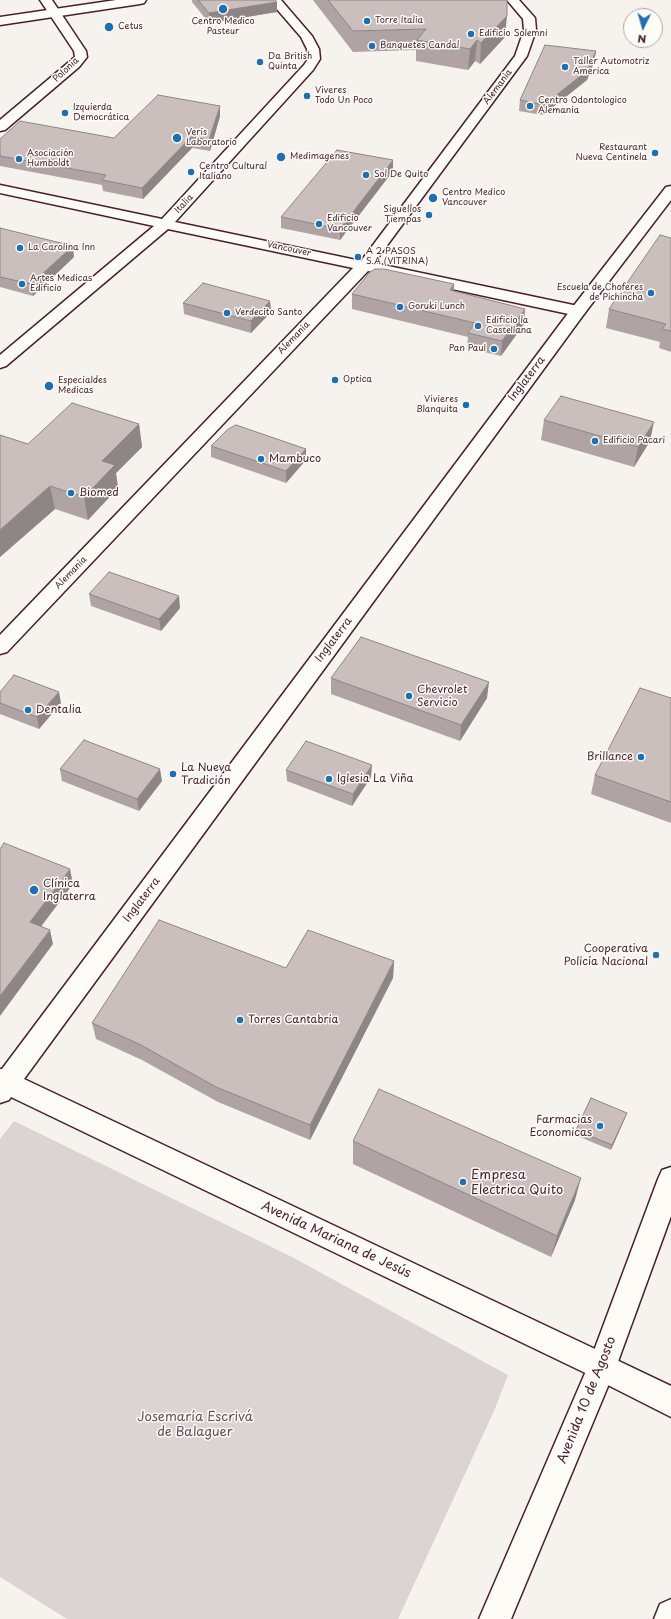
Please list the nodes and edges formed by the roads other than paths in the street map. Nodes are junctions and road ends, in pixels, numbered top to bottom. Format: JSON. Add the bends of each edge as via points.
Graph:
{"nodes":[{"id":1,"x":42,"y":0,"type":"edge"},
{"id":2,"x":140,"y":0,"type":"edge"},
{"id":3,"x":275,"y":0,"type":"edge"},
{"id":4,"x":513,"y":0,"type":"edge"},
{"id":5,"x":55,"y":13,"type":"junction"},
{"id":6,"x":0,"y":21,"type":"edge"},
{"id":7,"x":0,"y":126,"type":"edge"},
{"id":8,"x":0,"y":189,"type":"edge"},
{"id":9,"x":671,"y":190,"type":"edge"},
{"id":10,"x":165,"y":224,"type":"junction"},
{"id":11,"x":365,"y":265,"type":"junction"},
{"id":12,"x":578,"y":311,"type":"junction"},
{"id":13,"x":0,"y":363,"type":"edge"},
{"id":14,"x":0,"y":647,"type":"edge"},
{"id":15,"x":2,"y":1084,"type":"edge"},
{"id":16,"x":671,"y":1179,"type":"edge"},
{"id":17,"x":602,"y":1367,"type":"junction"},
{"id":18,"x":671,"y":1402,"type":"edge"},
{"id":19,"x":671,"y":1615,"type":"edge"},
{"id":20,"x":495,"y":1619,"type":"edge"},
{"id":21,"x":670,"y":1619,"type":"edge"}],
"edges":[{"from":1,"to":5,"type":"street","name":"Polonia"},
{"from":2,"to":5,"type":"street"},
{"from":3,"to":10,"type":"street","name":"Italia","via":[[306,36],[313,49],[314,59]]},
{"from":4,"to":11,"type":"street","name":"Alemania","via":[[529,18],[530,30],[521,56]]},
{"from":5,"to":6,"type":"street"},
{"from":5,"to":7,"type":"street","name":"Polonia","via":[[80,51],[81,57]]},
{"from":8,"to":10,"type":"street","name":"Vancouver"},
{"from":9,"to":12,"type":"street","name":"Inglaterra"},
{"from":10,"to":11,"type":"street","name":"Vancouver"},
{"from":10,"to":13,"type":"street","name":"Italia"},
{"from":11,"to":12,"type":"street","name":"Vancouver"},
{"from":11,"to":14,"type":"street","name":"Alemania"},
{"from":12,"to":15,"type":"street","name":"Inglaterra"},
{"from":15,"to":17,"type":"street","name":"Avenida Mariana de Jesús"},
{"from":16,"to":17,"type":"street","name":"Avenida 10 de Agosto"},
{"from":17,"to":18,"type":"street","name":"Avenida Mariana de Jesús"},
{"from":17,"to":20,"type":"street","name":"Avenida 10 de Agosto"},
{"from":19,"to":21,"type":"street"}]}
